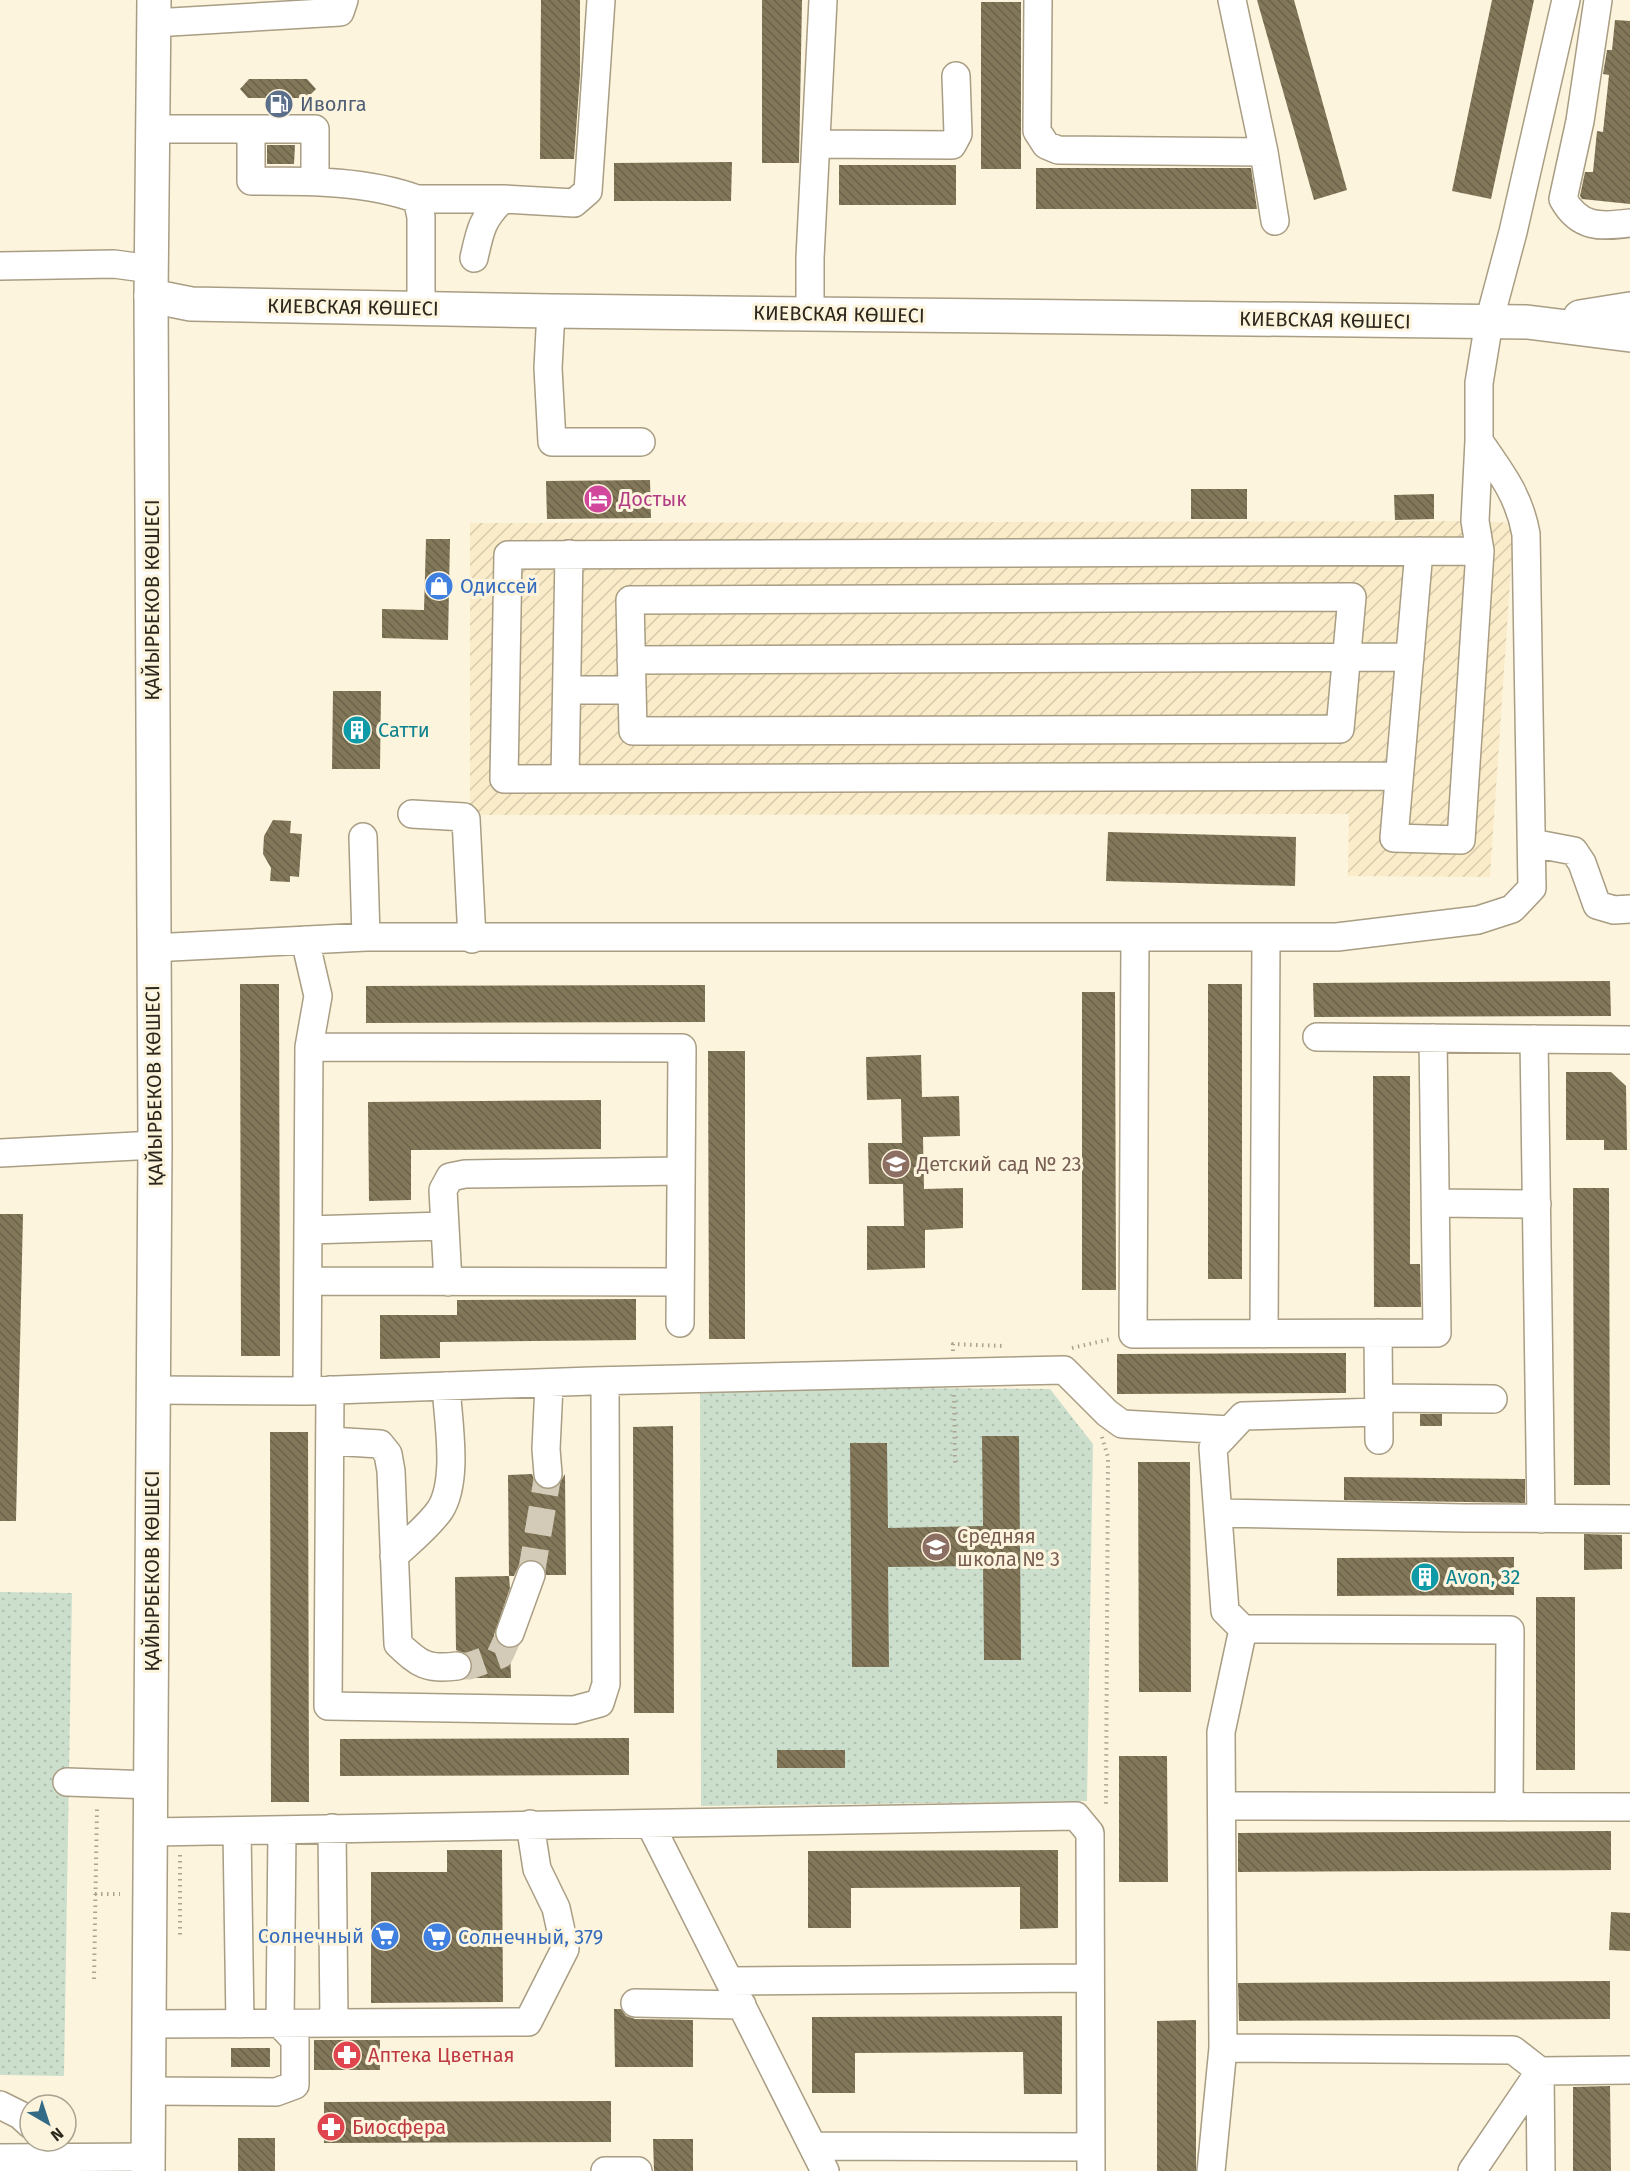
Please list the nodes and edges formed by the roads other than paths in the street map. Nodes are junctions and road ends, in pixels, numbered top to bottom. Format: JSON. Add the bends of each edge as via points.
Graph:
{"nodes":[{"id":1,"x":344,"y":0,"type":"edge"},
{"id":2,"x":601,"y":0,"type":"edge"},
{"id":3,"x":823,"y":0,"type":"edge"},
{"id":4,"x":1038,"y":0,"type":"edge"},
{"id":5,"x":1232,"y":0,"type":"edge"},
{"id":6,"x":1566,"y":0,"type":"edge"},
{"id":7,"x":1598,"y":0,"type":"edge"},
{"id":8,"x":154,"y":11,"type":"edge"},
{"id":9,"x":956,"y":76,"type":"dead end"},
{"id":10,"x":153,"y":129,"type":"junction"},
{"id":11,"x":251,"y":129,"type":"junction"},
{"id":12,"x":817,"y":144,"type":"junction"},
{"id":13,"x":1264,"y":152,"type":"junction"},
{"id":14,"x":315,"y":181,"type":"junction"},
{"id":15,"x":417,"y":199,"type":"junction"},
{"id":16,"x":503,"y":199,"type":"junction"},
{"id":17,"x":1275,"y":221,"type":"dead end"},
{"id":18,"x":1630,"y":223,"type":"edge"},
{"id":19,"x":474,"y":258,"type":"dead end"},
{"id":20,"x":0,"y":266,"type":"edge"},
{"id":21,"x":151,"y":283,"type":"junction"},
{"id":22,"x":421,"y":309,"type":"junction"},
{"id":23,"x":1630,"y":309,"type":"edge"},
{"id":24,"x":551,"y":311,"type":"junction"},
{"id":25,"x":810,"y":314,"type":"junction"},
{"id":26,"x":1489,"y":322,"type":"junction"},
{"id":27,"x":1527,"y":322,"type":"junction"},
{"id":28,"x":1630,"y":335,"type":"edge"},
{"id":29,"x":1479,"y":441,"type":"junction"},
{"id":30,"x":641,"y":442,"type":"dead end"},
{"id":31,"x":1419,"y":551,"type":"junction"},
{"id":32,"x":1480,"y":551,"type":"junction"},
{"id":33,"x":569,"y":554,"type":"junction"},
{"id":34,"x":1410,"y":657,"type":"junction"},
{"id":35,"x":1347,"y":658,"type":"junction"},
{"id":36,"x":631,"y":660,"type":"junction"},
{"id":37,"x":567,"y":690,"type":"junction"},
{"id":38,"x":632,"y":690,"type":"junction"},
{"id":39,"x":1399,"y":776,"type":"junction"},
{"id":40,"x":566,"y":779,"type":"junction"},
{"id":41,"x":412,"y":814,"type":"dead end"},
{"id":42,"x":363,"y":837,"type":"dead end"},
{"id":43,"x":1532,"y":843,"type":"junction"},
{"id":44,"x":1630,"y":909,"type":"edge"},
{"id":45,"x":366,"y":937,"type":"junction"},
{"id":46,"x":1135,"y":937,"type":"junction"},
{"id":47,"x":1266,"y":937,"type":"junction"},
{"id":48,"x":472,"y":939,"type":"junction"},
{"id":49,"x":305,"y":940,"type":"junction"},
{"id":50,"x":152,"y":948,"type":"junction"},
{"id":51,"x":1317,"y":1036,"type":"dead end"},
{"id":52,"x":1434,"y":1038,"type":"junction"},
{"id":53,"x":1534,"y":1039,"type":"junction"},
{"id":54,"x":1630,"y":1040,"type":"edge"},
{"id":55,"x":309,"y":1047,"type":"junction"},
{"id":56,"x":155,"y":1145,"type":"junction"},
{"id":57,"x":0,"y":1153,"type":"edge"},
{"id":58,"x":681,"y":1171,"type":"junction"},
{"id":59,"x":1436,"y":1203,"type":"junction"},
{"id":60,"x":1537,"y":1203,"type":"junction"},
{"id":61,"x":444,"y":1226,"type":"junction"},
{"id":62,"x":308,"y":1230,"type":"junction"},
{"id":63,"x":308,"y":1281,"type":"junction"},
{"id":64,"x":448,"y":1281,"type":"junction"},
{"id":65,"x":680,"y":1282,"type":"junction"},
{"id":66,"x":680,"y":1323,"type":"dead end"},
{"id":67,"x":1378,"y":1333,"type":"junction"},
{"id":68,"x":1264,"y":1334,"type":"junction"},
{"id":69,"x":605,"y":1382,"type":"junction"},
{"id":70,"x":549,"y":1385,"type":"junction"},
{"id":71,"x":446,"y":1386,"type":"junction"},
{"id":72,"x":153,"y":1390,"type":"junction"},
{"id":73,"x":319,"y":1391,"type":"junction"},
{"id":74,"x":1493,"y":1399,"type":"dead end"},
{"id":75,"x":1379,"y":1405,"type":"junction"},
{"id":76,"x":1230,"y":1430,"type":"junction"},
{"id":77,"x":1378,"y":1440,"type":"dead end"},
{"id":78,"x":330,"y":1441,"type":"junction"},
{"id":79,"x":548,"y":1474,"type":"tunnel mouth"},
{"id":80,"x":1218,"y":1513,"type":"junction"},
{"id":81,"x":1630,"y":1518,"type":"edge"},
{"id":82,"x":1541,"y":1519,"type":"junction"},
{"id":83,"x":394,"y":1556,"type":"junction"},
{"id":84,"x":531,"y":1575,"type":"tunnel mouth"},
{"id":85,"x":1243,"y":1629,"type":"junction"},
{"id":86,"x":510,"y":1633,"type":"tunnel mouth"},
{"id":87,"x":456,"y":1666,"type":"tunnel mouth"},
{"id":88,"x":67,"y":1782,"type":"dead end"},
{"id":89,"x":152,"y":1785,"type":"junction"},
{"id":90,"x":1222,"y":1806,"type":"junction"},
{"id":91,"x":1509,"y":1807,"type":"junction"},
{"id":92,"x":1630,"y":1808,"type":"edge"},
{"id":93,"x":530,"y":1824,"type":"junction"},
{"id":94,"x":650,"y":1824,"type":"junction"},
{"id":95,"x":332,"y":1828,"type":"junction"},
{"id":96,"x":282,"y":1830,"type":"junction"},
{"id":97,"x":237,"y":1831,"type":"junction"},
{"id":98,"x":166,"y":1832,"type":"junction"},
{"id":99,"x":1090,"y":1978,"type":"junction"},
{"id":100,"x":729,"y":1981,"type":"junction"},
{"id":101,"x":634,"y":2003,"type":"dead end"},
{"id":102,"x":742,"y":2005,"type":"junction"},
{"id":103,"x":334,"y":2021,"type":"junction"},
{"id":104,"x":149,"y":2024,"type":"junction"},
{"id":105,"x":240,"y":2024,"type":"junction"},
{"id":106,"x":280,"y":2024,"type":"junction"},
{"id":107,"x":1223,"y":2048,"type":"junction"},
{"id":108,"x":1630,"y":2070,"type":"edge"},
{"id":109,"x":1540,"y":2071,"type":"junction"},
{"id":110,"x":148,"y":2091,"type":"junction"},
{"id":111,"x":0,"y":2105,"type":"edge"},
{"id":112,"x":18,"y":2114,"type":"edge"},
{"id":113,"x":813,"y":2146,"type":"junction"},
{"id":114,"x":29,"y":2153,"type":"edge"},
{"id":115,"x":78,"y":2153,"type":"edge"},
{"id":116,"x":0,"y":2158,"type":"edge"},
{"id":117,"x":1091,"y":2159,"type":"edge"},
{"id":118,"x":1488,"y":2159,"type":"edge"},
{"id":119,"x":148,"y":2164,"type":"edge"},
{"id":120,"x":605,"y":2171,"type":"edge"},
{"id":121,"x":638,"y":2171,"type":"edge"},
{"id":122,"x":825,"y":2171,"type":"edge"},
{"id":123,"x":1211,"y":2171,"type":"edge"},
{"id":124,"x":1472,"y":2171,"type":"edge"},
{"id":125,"x":1541,"y":2171,"type":"edge"}],
"edges":[{"from":1,"to":8,"type":"street","via":[[340,12]]},
{"from":2,"to":16,"type":"street","via":[[588,191],[573,203]]},
{"from":3,"to":12,"type":"street"},
{"from":4,"to":13,"type":"street","via":[[1037,131],[1046,145],[1058,150]]},
{"from":5,"to":13,"type":"street"},
{"from":6,"to":26,"type":"street"},
{"from":7,"to":18,"type":"street","via":[[1580,121],[1563,199],[1572,213],[1602,227]]},
{"from":8,"to":10,"type":"main road","name":"ҚАЙЫРБЕКОВ КӨШЕСІ"},
{"from":9,"to":12,"type":"street","via":[[958,134],[952,145]]},
{"from":10,"to":11,"type":"street"},
{"from":10,"to":21,"type":"main road","name":"ҚАЙЫРБЕКОВ КӨШЕСІ"},
{"from":11,"to":14,"type":"street","via":[[315,129]]},
{"from":11,"to":14,"type":"street","via":[[251,181]]},
{"from":12,"to":25,"type":"street"},
{"from":13,"to":17,"type":"street"},
{"from":14,"to":15,"type":"street","via":[[398,192]]},
{"from":15,"to":16,"type":"street"},
{"from":15,"to":22,"type":"street"},
{"from":16,"to":19,"type":"street","via":[[489,212],[482,226]]},
{"from":20,"to":21,"type":"street","via":[[114,264]]},
{"from":21,"to":22,"type":"main road","name":"КИЕВСКАЯ КӨШЕСІ","via":[[190,304]]},
{"from":21,"to":50,"type":"main road","name":"ҚАЙЫРБЕКОВ КӨШЕСІ"},
{"from":22,"to":24,"type":"main road","name":"КИЕВСКАЯ КӨШЕСІ"},
{"from":23,"to":27,"type":"main road"},
{"from":24,"to":25,"type":"main road","name":"КИЕВСКАЯ КӨШЕСІ"},
{"from":24,"to":30,"type":"street","via":[[548,368],[552,442]]},
{"from":25,"to":26,"type":"main road","name":"КИЕВСКАЯ КӨШЕСІ"},
{"from":26,"to":27,"type":"main road","name":"КИЕВСКАЯ КӨШЕСІ"},
{"from":26,"to":29,"type":"street","via":[[1479,383]]},
{"from":27,"to":28,"type":"main road"},
{"from":29,"to":32,"type":"street","via":[[1474,521]]},
{"from":29,"to":43,"type":"street","via":[[1514,491],[1526,534]]},
{"from":31,"to":32,"type":"street"},
{"from":31,"to":33,"type":"street"},
{"from":31,"to":34,"type":"street"},
{"from":32,"to":39,"type":"street","via":[[1461,840],[1394,838]]},
{"from":33,"to":37,"type":"street"},
{"from":33,"to":40,"type":"street","via":[[508,555],[504,779]]},
{"from":34,"to":35,"type":"street"},
{"from":34,"to":39,"type":"street"},
{"from":35,"to":36,"type":"street"},
{"from":35,"to":36,"type":"street","via":[[1352,597],[630,600]]},
{"from":35,"to":38,"type":"street","via":[[1340,729],[633,731]]},
{"from":36,"to":38,"type":"street"},
{"from":37,"to":38,"type":"street"},
{"from":37,"to":40,"type":"street"},
{"from":39,"to":40,"type":"street"},
{"from":41,"to":48,"type":"street","via":[[466,819]]},
{"from":42,"to":45,"type":"street"},
{"from":43,"to":44,"type":"street","via":[[1574,851],[1597,904],[1614,910]]},
{"from":43,"to":47,"type":"street","via":[[1532,888],[1512,909],[1478,920],[1336,937]]},
{"from":45,"to":48,"type":"street"},
{"from":45,"to":49,"type":"street"},
{"from":46,"to":47,"type":"street"},
{"from":46,"to":48,"type":"street"},
{"from":46,"to":68,"type":"street","via":[[1133,1334]]},
{"from":47,"to":68,"type":"street"},
{"from":49,"to":50,"type":"street"},
{"from":49,"to":55,"type":"street","via":[[318,996]]},
{"from":50,"to":56,"type":"main road","name":"ҚАЙЫРБЕКОВ КӨШЕСІ"},
{"from":51,"to":52,"type":"street"},
{"from":52,"to":53,"type":"street"},
{"from":52,"to":59,"type":"street"},
{"from":53,"to":54,"type":"street"},
{"from":53,"to":60,"type":"street"},
{"from":55,"to":58,"type":"street","via":[[681,1048]]},
{"from":55,"to":62,"type":"street"},
{"from":56,"to":57,"type":"street"},
{"from":56,"to":72,"type":"main road","name":"ҚАЙЫРБЕКОВ КӨШЕСІ"},
{"from":58,"to":61,"type":"street","via":[[465,1173],[450,1177],[443,1190]]},
{"from":58,"to":65,"type":"street"},
{"from":59,"to":60,"type":"street"},
{"from":59,"to":67,"type":"street","via":[[1437,1333]]},
{"from":60,"to":82,"type":"street"},
{"from":61,"to":62,"type":"street"},
{"from":61,"to":64,"type":"street"},
{"from":62,"to":63,"type":"street"},
{"from":63,"to":64,"type":"street"},
{"from":63,"to":73,"type":"street"},
{"from":64,"to":65,"type":"street"},
{"from":65,"to":66,"type":"street"},
{"from":67,"to":68,"type":"street"},
{"from":67,"to":75,"type":"street"},
{"from":69,"to":70,"type":"street"},
{"from":69,"to":76,"type":"street","via":[[1064,1370],[1122,1424]]},
{"from":69,"to":78,"type":"street","via":[[606,1683],[600,1703],[574,1710],[328,1706]]},
{"from":70,"to":71,"type":"street"},
{"from":70,"to":79,"type":"street"},
{"from":71,"to":73,"type":"street"},
{"from":71,"to":83,"type":"street","via":[[450,1482],[446,1498],[438,1512]]},
{"from":72,"to":73,"type":"street"},
{"from":72,"to":89,"type":"main road","name":"ҚАЙЫРБЕКОВ КӨШЕСІ"},
{"from":73,"to":78,"type":"street"},
{"from":74,"to":75,"type":"street"},
{"from":75,"to":76,"type":"street","via":[[1243,1416]]},
{"from":75,"to":77,"type":"street"},
{"from":76,"to":80,"type":"street","via":[[1213,1448]]},
{"from":78,"to":83,"type":"street","via":[[380,1444],[388,1454]]},
{"from":80,"to":82,"type":"street"},
{"from":80,"to":85,"type":"street","via":[[1225,1611]]},
{"from":81,"to":82,"type":"street"},
{"from":83,"to":87,"type":"street","via":[[398,1644],[415,1660],[435,1669]]},
{"from":84,"to":86,"type":"street"},
{"from":85,"to":90,"type":"street","via":[[1221,1732]]},
{"from":85,"to":91,"type":"street","via":[[1510,1630]]},
{"from":88,"to":89,"type":"street"},
{"from":89,"to":98,"type":"main road","name":"ҚАЙЫРБЕКОВ КӨШЕСІ"},
{"from":90,"to":91,"type":"street"},
{"from":90,"to":107,"type":"street"},
{"from":91,"to":92,"type":"street"},
{"from":93,"to":94,"type":"street"},
{"from":93,"to":95,"type":"street"},
{"from":93,"to":103,"type":"street","via":[[537,1869],[556,1908],[565,1949],[528,2022]]},
{"from":94,"to":99,"type":"street","via":[[1076,1816],[1090,1833]]},
{"from":94,"to":100,"type":"street"},
{"from":95,"to":96,"type":"street"},
{"from":95,"to":103,"type":"street"},
{"from":96,"to":97,"type":"street"},
{"from":96,"to":106,"type":"street"},
{"from":97,"to":98,"type":"street"},
{"from":97,"to":105,"type":"street"},
{"from":98,"to":104,"type":"main road","name":"ҚАЙЫРБЕКОВ КӨШЕСІ"},
{"from":99,"to":100,"type":"street"},
{"from":99,"to":117,"type":"street"},
{"from":100,"to":102,"type":"street"},
{"from":101,"to":102,"type":"street"},
{"from":102,"to":113,"type":"street"},
{"from":103,"to":106,"type":"street"},
{"from":104,"to":105,"type":"street"},
{"from":104,"to":110,"type":"main road","name":"ҚАЙЫРБЕКОВ КӨШЕСІ"},
{"from":105,"to":106,"type":"street"},
{"from":106,"to":110,"type":"street","via":[[295,2040],[295,2085],[276,2092]]},
{"from":107,"to":109,"type":"street","via":[[1513,2050]]},
{"from":107,"to":123,"type":"street"},
{"from":108,"to":109,"type":"street"},
{"from":109,"to":118,"type":"street"},
{"from":109,"to":125,"type":"street"},
{"from":110,"to":119,"type":"main road","name":"ҚАЙЫРБЕКОВ КӨШЕСІ"},
{"from":111,"to":112,"type":"street"},
{"from":113,"to":117,"type":"street"},
{"from":113,"to":122,"type":"street"},
{"from":114,"to":116,"type":"street"},
{"from":115,"to":119,"type":"street"},
{"from":118,"to":124,"type":"street"},
{"from":120,"to":121,"type":"street"}]}
